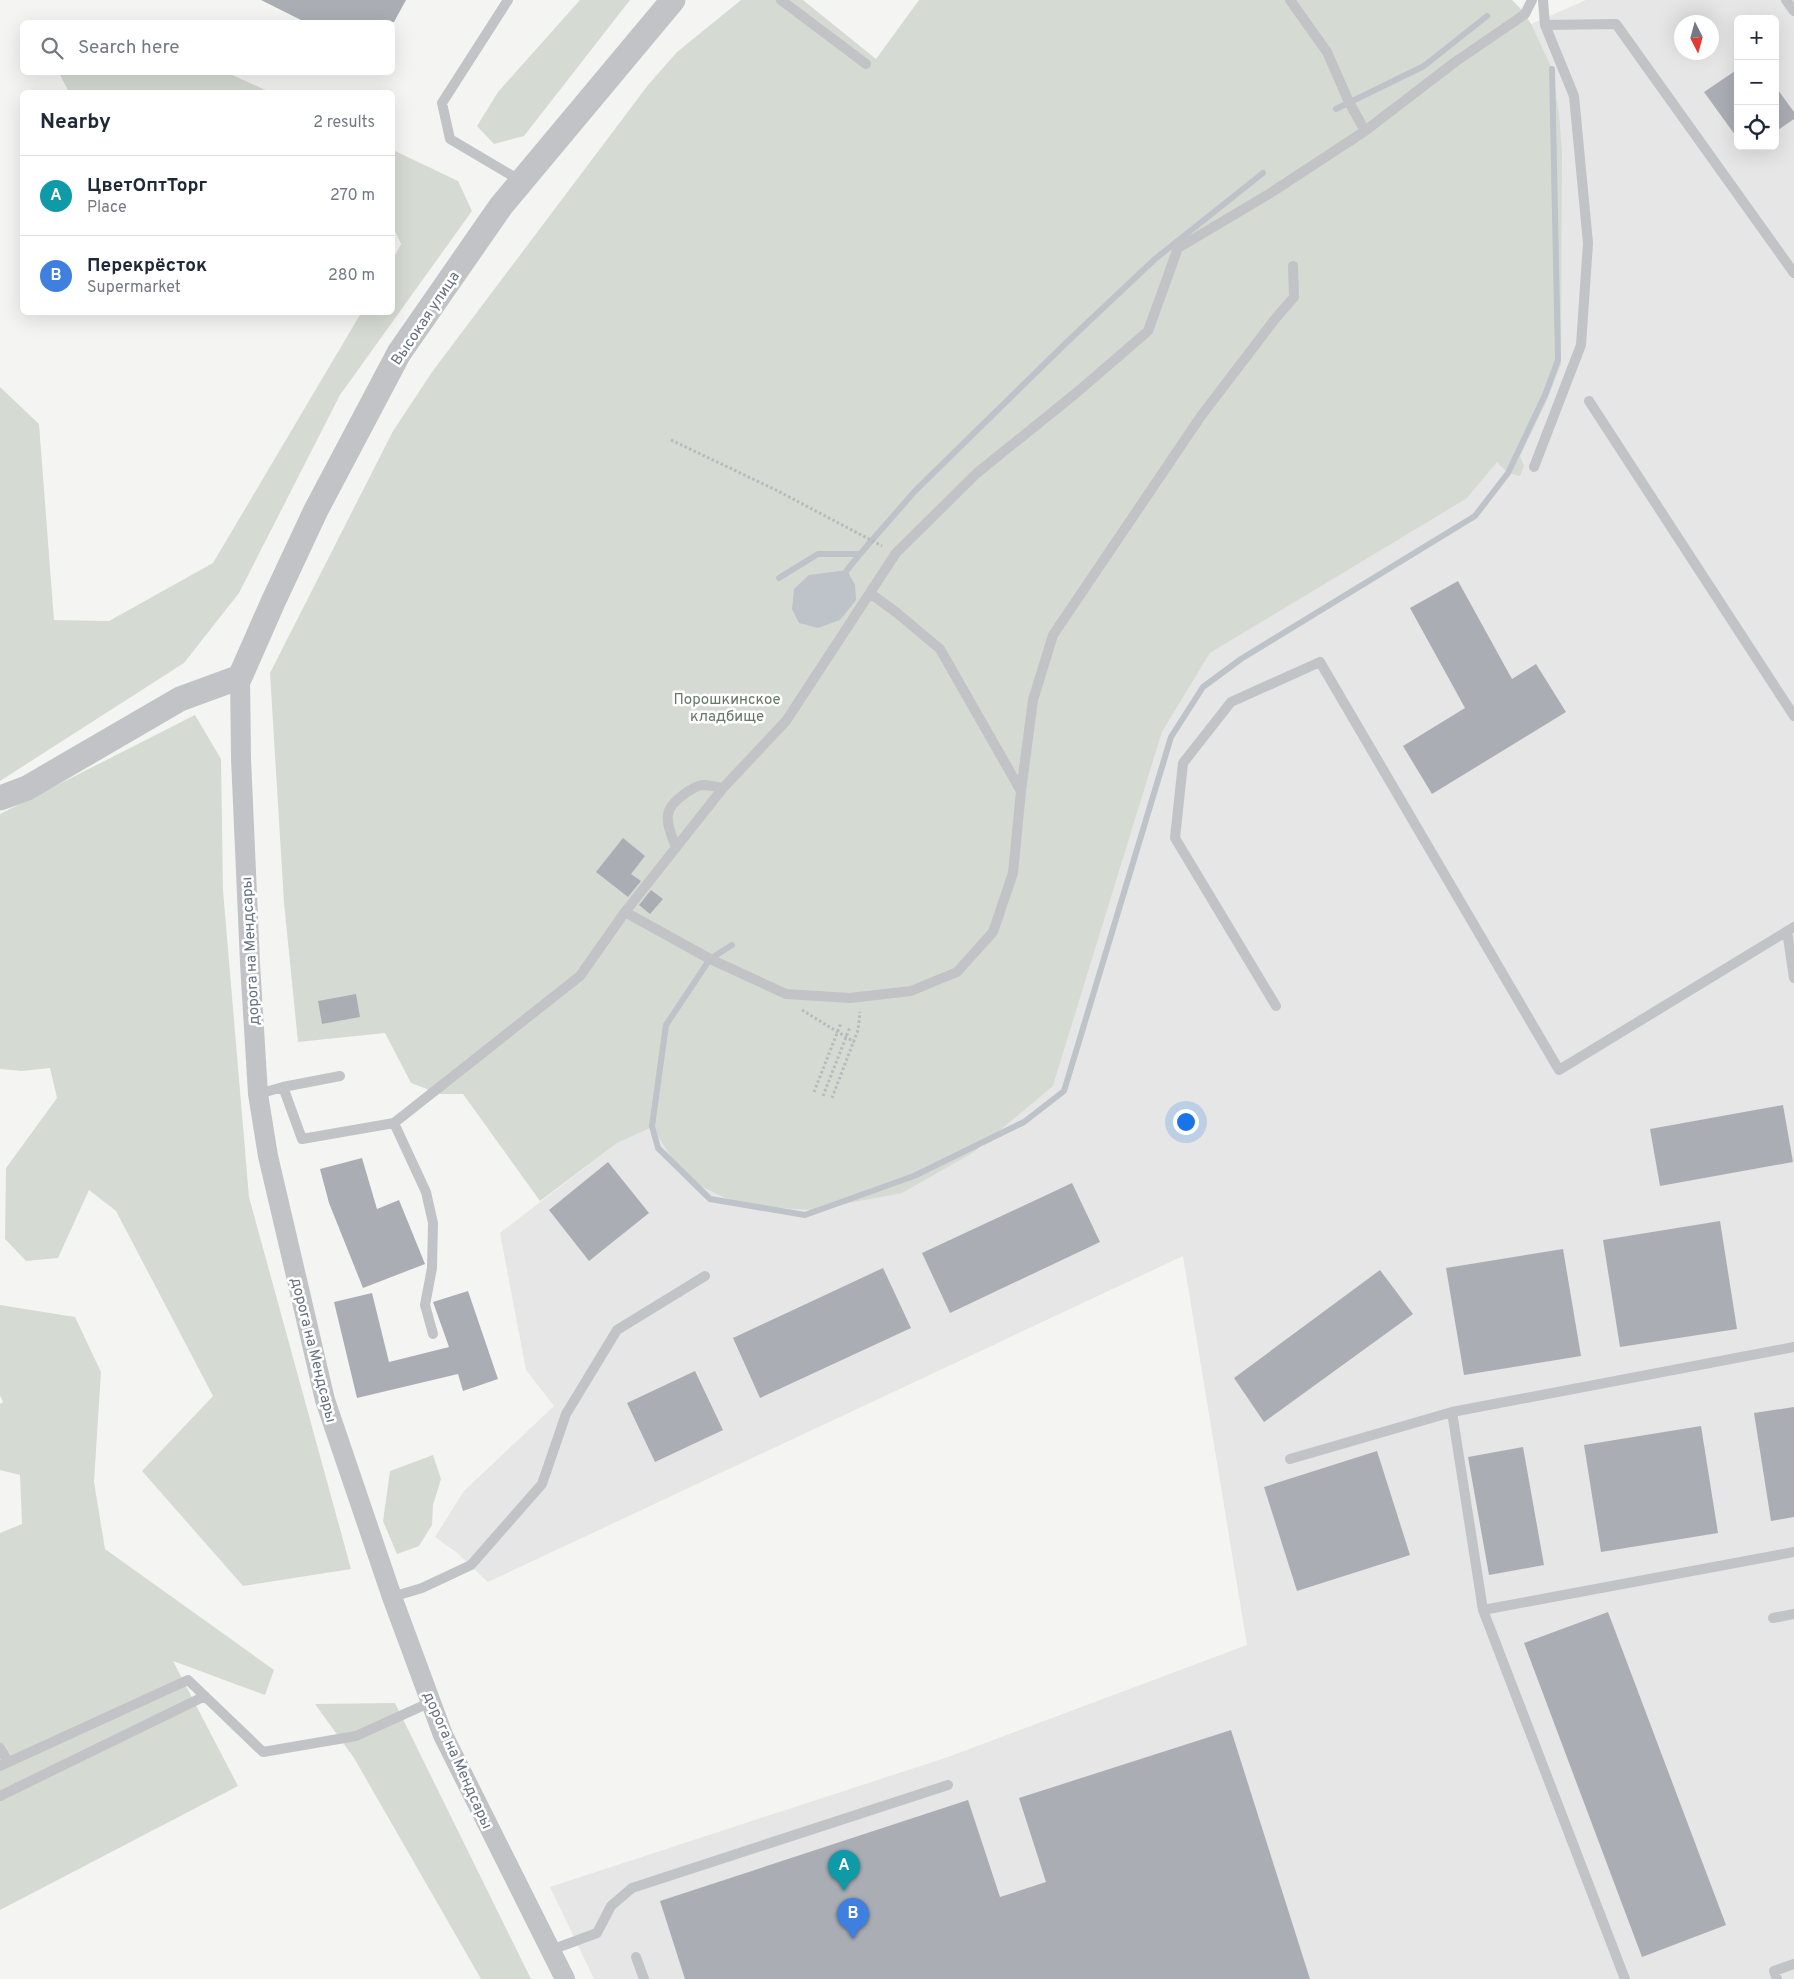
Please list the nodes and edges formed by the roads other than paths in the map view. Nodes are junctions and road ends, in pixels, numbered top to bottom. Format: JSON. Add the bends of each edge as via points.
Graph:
{"nodes":[{"id":1,"x":508,"y":0,"type":"edge"},
{"id":2,"x":673,"y":0,"type":"edge"},
{"id":3,"x":781,"y":0,"type":"edge"},
{"id":4,"x":1290,"y":0,"type":"edge"},
{"id":5,"x":1532,"y":0,"type":"edge"},
{"id":6,"x":1543,"y":0,"type":"edge"},
{"id":7,"x":1786,"y":0,"type":"edge"},
{"id":8,"x":1794,"y":11,"type":"edge"},
{"id":9,"x":1545,"y":25,"type":"junction"},
{"id":10,"x":866,"y":64,"type":"dead end"},
{"id":11,"x":1365,"y":131,"type":"junction"},
{"id":12,"x":522,"y":182,"type":"junction"},
{"id":13,"x":1293,"y":266,"type":"dead end"},
{"id":14,"x":1794,"y":273,"type":"edge"},
{"id":15,"x":1589,"y":401,"type":"dead end"},
{"id":16,"x":1534,"y":467,"type":"dead end"},
{"id":17,"x":870,"y":593,"type":"junction"},
{"id":18,"x":240,"y":678,"type":"junction"},
{"id":19,"x":1794,"y":716,"type":"edge"},
{"id":20,"x":723,"y":788,"type":"junction"},
{"id":21,"x":1021,"y":791,"type":"junction"},
{"id":22,"x":0,"y":798,"type":"edge"},
{"id":23,"x":676,"y":848,"type":"junction"},
{"id":24,"x":625,"y":912,"type":"junction"},
{"id":25,"x":1790,"y":929,"type":"edge"},
{"id":26,"x":1794,"y":978,"type":"edge"},
{"id":27,"x":1276,"y":1006,"type":"dead end"},
{"id":28,"x":340,"y":1076,"type":"dead end"},
{"id":29,"x":283,"y":1087,"type":"junction"},
{"id":30,"x":258,"y":1094,"type":"junction"},
{"id":31,"x":394,"y":1123,"type":"junction"},
{"id":32,"x":705,"y":1276,"type":"dead end"},
{"id":33,"x":433,"y":1334,"type":"dead end"},
{"id":34,"x":1794,"y":1347,"type":"edge"},
{"id":35,"x":1452,"y":1412,"type":"junction"},
{"id":36,"x":1290,"y":1459,"type":"dead end"},
{"id":37,"x":1794,"y":1552,"type":"edge"},
{"id":38,"x":392,"y":1597,"type":"junction"},
{"id":39,"x":1483,"y":1610,"type":"junction"},
{"id":40,"x":1794,"y":1614,"type":"edge"},
{"id":41,"x":1773,"y":1618,"type":"dead end"},
{"id":42,"x":205,"y":1696,"type":"junction"},
{"id":43,"x":431,"y":1702,"type":"junction"},
{"id":44,"x":0,"y":1748,"type":"edge"},
{"id":45,"x":4,"y":1764,"type":"edge"},
{"id":46,"x":948,"y":1785,"type":"dead end"},
{"id":47,"x":0,"y":1796,"type":"edge"},
{"id":48,"x":551,"y":1950,"type":"junction"},
{"id":49,"x":636,"y":1958,"type":"dead end"},
{"id":50,"x":1794,"y":1964,"type":"edge"},
{"id":51,"x":565,"y":1979,"type":"edge"},
{"id":52,"x":644,"y":1979,"type":"edge"},
{"id":53,"x":1625,"y":1979,"type":"edge"},
{"id":54,"x":1777,"y":1979,"type":"edge"}],
"edges":[{"from":1,"to":12,"type":"lane","via":[[442,103],[450,139]]},
{"from":2,"to":12,"type":"street","name":"Высокая улица"},
{"from":3,"to":10,"type":"lane"},
{"from":4,"to":11,"type":"lane","via":[[1327,52]]},
{"from":5,"to":11,"type":"lane","via":[[1525,14],[1455,62]]},
{"from":6,"to":9,"type":"lane"},
{"from":7,"to":8,"type":"lane"},
{"from":9,"to":14,"type":"lane","via":[[1616,24]]},
{"from":9,"to":16,"type":"lane","via":[[1574,96],[1588,243],[1581,345]]},
{"from":11,"to":17,"type":"lane","via":[[1178,248],[1148,331],[977,473],[896,553]]},
{"from":12,"to":18,"type":"street","name":"Высокая улица","via":[[501,206],[399,353],[316,510]]},
{"from":13,"to":21,"type":"lane","via":[[1294,297],[1201,416],[1054,635],[1033,700]]},
{"from":15,"to":19,"type":"lane"},
{"from":17,"to":20,"type":"lane","via":[[786,721]]},
{"from":17,"to":21,"type":"lane","via":[[940,649]]},
{"from":18,"to":22,"type":"street","via":[[180,700],[27,788]]},
{"from":18,"to":30,"type":"street","name":"дорога на Мендсары"},
{"from":20,"to":23,"type":"lane"},
{"from":20,"to":23,"type":"lane","via":[[702,785],[683,794],[673,804],[668,813]]},
{"from":21,"to":24,"type":"lane","via":[[1014,872],[993,932],[957,972],[911,991],[850,998],[786,994],[710,959]]},
{"from":23,"to":24,"type":"lane"},
{"from":24,"to":31,"type":"lane","via":[[580,976]]},
{"from":25,"to":26,"type":"lane"},
{"from":25,"to":27,"type":"lane","via":[[1559,1070],[1320,662],[1231,702],[1183,763],[1174,838]]},
{"from":28,"to":29,"type":"lane"},
{"from":29,"to":30,"type":"lane"},
{"from":29,"to":31,"type":"lane","via":[[302,1139]]},
{"from":30,"to":38,"type":"street","name":"дорога на Мендсары","via":[[268,1156],[325,1400]]},
{"from":31,"to":33,"type":"lane","via":[[426,1192],[433,1223],[432,1268],[425,1305]]},
{"from":32,"to":38,"type":"lane","via":[[617,1330],[566,1414],[542,1484],[471,1565],[422,1588]]},
{"from":34,"to":35,"type":"lane"},
{"from":35,"to":36,"type":"lane"},
{"from":35,"to":39,"type":"lane"},
{"from":37,"to":39,"type":"lane"},
{"from":38,"to":43,"type":"street","name":"дорога на Мендсары"},
{"from":39,"to":53,"type":"lane"},
{"from":40,"to":41,"type":"lane"},
{"from":42,"to":43,"type":"lane","via":[[263,1752],[356,1736]]},
{"from":42,"to":45,"type":"lane","via":[[188,1680]]},
{"from":42,"to":47,"type":"lane"},
{"from":43,"to":48,"type":"street","name":"дорога на Мендсары","via":[[459,1768]]},
{"from":44,"to":45,"type":"lane"},
{"from":46,"to":48,"type":"lane","via":[[632,1888],[611,1906],[597,1933]]},
{"from":48,"to":51,"type":"street","name":"дорога на Мендсары"},
{"from":49,"to":52,"type":"lane"},
{"from":50,"to":54,"type":"lane","via":[[1774,1971]]}]}
